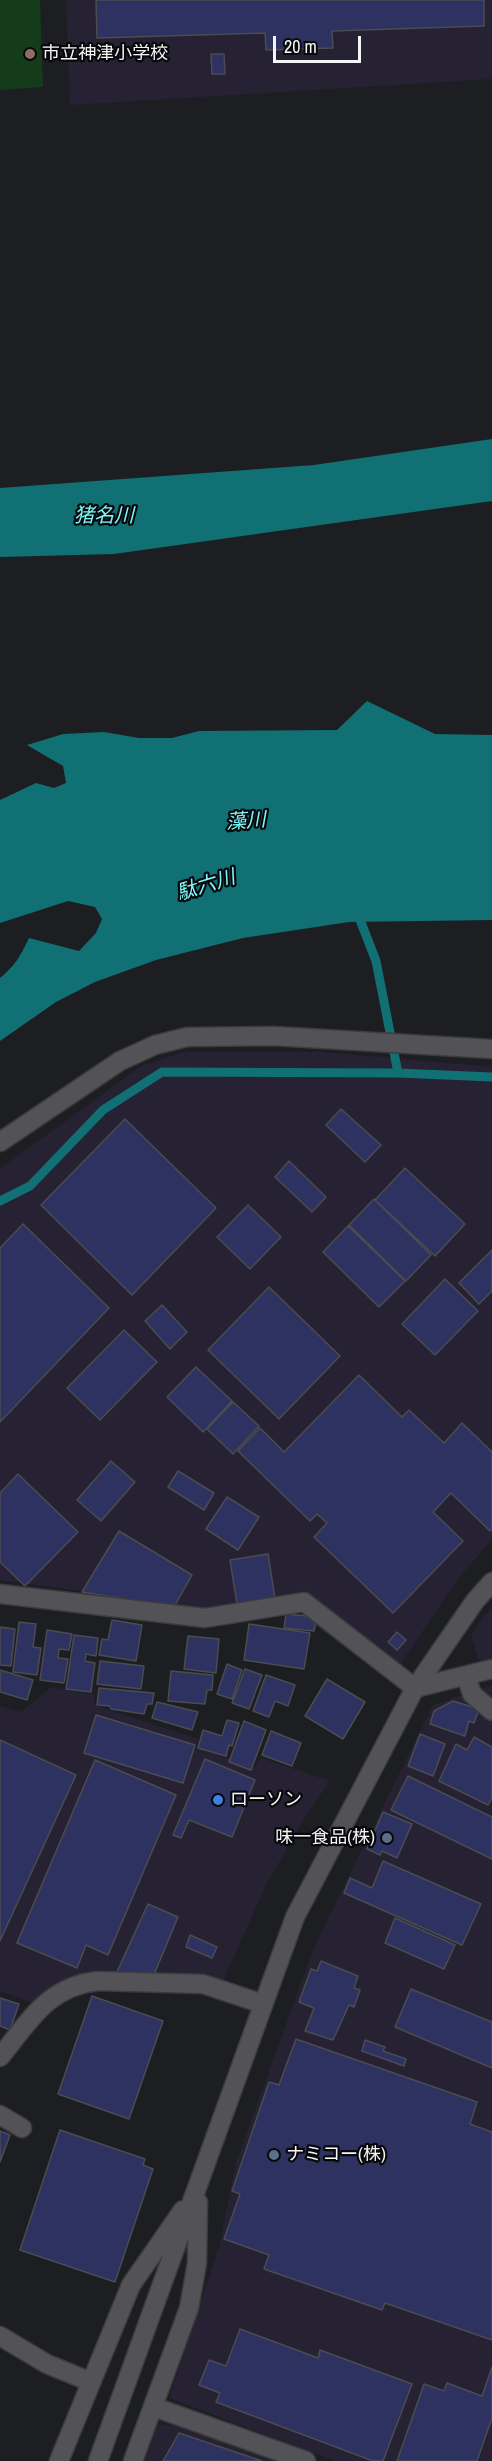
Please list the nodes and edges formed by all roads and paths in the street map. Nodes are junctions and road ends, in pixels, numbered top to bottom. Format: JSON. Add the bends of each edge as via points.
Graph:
{"nodes":[{"id":1,"x":492,"y":1049,"type":"edge"},
{"id":2,"x":0,"y":1142,"type":"edge"},
{"id":3,"x":492,"y":1582,"type":"edge"},
{"id":4,"x":0,"y":1594,"type":"edge"},
{"id":5,"x":492,"y":1669,"type":"edge"},
{"id":6,"x":466,"y":1676,"type":"junction"},
{"id":7,"x":415,"y":1688,"type":"junction"},
{"id":8,"x":492,"y":1712,"type":"edge"},
{"id":9,"x":263,"y":2004,"type":"junction"},
{"id":10,"x":0,"y":2057,"type":"edge"},
{"id":11,"x":0,"y":2115,"type":"edge"},
{"id":12,"x":22,"y":2128,"type":"dead end"},
{"id":13,"x":198,"y":2189,"type":"junction"},
{"id":14,"x":0,"y":2336,"type":"edge"},
{"id":15,"x":91,"y":2382,"type":"junction"},
{"id":16,"x":154,"y":2407,"type":"junction"},
{"id":17,"x":59,"y":2461,"type":"edge"},
{"id":18,"x":98,"y":2461,"type":"edge"},
{"id":19,"x":133,"y":2461,"type":"edge"},
{"id":20,"x":306,"y":2461,"type":"edge"}],
"edges":[{"from":1,"to":2,"type":"street","via":[[274,1036],[187,1037],[154,1045],[120,1061]]},
{"from":3,"to":7,"type":"street","via":[[475,1600]]},
{"from":4,"to":7,"type":"street","via":[[206,1618],[304,1602]]},
{"from":5,"to":6,"type":"street"},
{"from":6,"to":7,"type":"street"},
{"from":6,"to":8,"type":"street","via":[[471,1694]]},
{"from":7,"to":9,"type":"street","via":[[295,1917]]},
{"from":9,"to":10,"type":"street","via":[[203,1984],[82,1983],[50,1998]]},
{"from":9,"to":13,"type":"street"},
{"from":11,"to":12,"type":"street"},
{"from":13,"to":15,"type":"street","via":[[131,2285]]},
{"from":13,"to":16,"type":"street","via":[[197,2263],[189,2308]]},
{"from":13,"to":18,"type":"street"},
{"from":14,"to":15,"type":"street","via":[[47,2364]]},
{"from":15,"to":17,"type":"street"},
{"from":16,"to":19,"type":"street"},
{"from":16,"to":20,"type":"street"}]}
